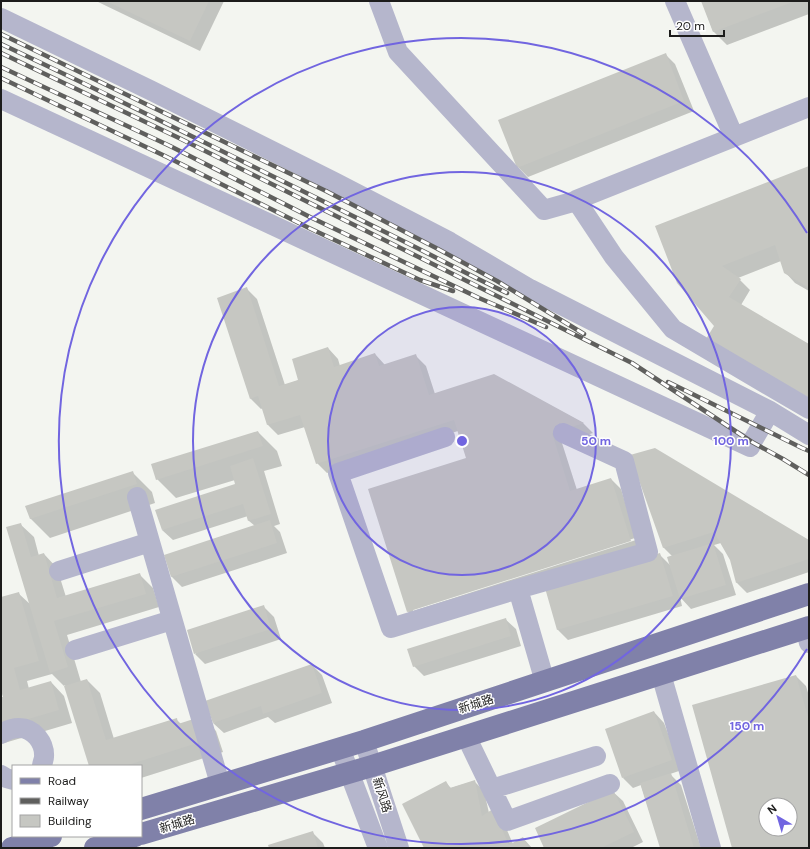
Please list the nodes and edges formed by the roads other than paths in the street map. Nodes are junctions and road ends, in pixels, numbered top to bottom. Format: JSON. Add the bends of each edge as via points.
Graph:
{"nodes":[{"id":1,"x":379,"y":1,"type":"edge"},
{"id":2,"x":675,"y":1,"type":"edge"},
{"id":3,"x":1,"y":18,"type":"edge"},
{"id":4,"x":1,"y":99,"type":"edge"},
{"id":5,"x":809,"y":107,"type":"edge"},
{"id":6,"x":734,"y":137,"type":"junction"},
{"id":7,"x":576,"y":201,"type":"junction"},
{"id":8,"x":809,"y":409,"type":"edge"},
{"id":9,"x":770,"y":411,"type":"junction"},
{"id":10,"x":563,"y":433,"type":"dead end"},
{"id":11,"x":809,"y":435,"type":"edge"},
{"id":12,"x":445,"y":438,"type":"dead end"},
{"id":13,"x":137,"y":497,"type":"dead end"},
{"id":14,"x":150,"y":542,"type":"junction"},
{"id":15,"x":59,"y":571,"type":"dead end"},
{"id":16,"x":518,"y":589,"type":"junction"},
{"id":17,"x":809,"y":594,"type":"edge"},
{"id":18,"x":172,"y":620,"type":"junction"},
{"id":19,"x":808,"y":633,"type":"edge"},
{"id":20,"x":75,"y":650,"type":"dead end"},
{"id":21,"x":661,"y":674,"type":"junction"},
{"id":22,"x":544,"y":682,"type":"junction"},
{"id":23,"x":1,"y":734,"type":"edge"},
{"id":24,"x":466,"y":736,"type":"junction"},
{"id":25,"x":364,"y":741,"type":"junction"},
{"id":26,"x":340,"y":748,"type":"junction"},
{"id":27,"x":596,"y":756,"type":"dead end"},
{"id":28,"x":42,"y":765,"type":"edge"},
{"id":29,"x":372,"y":766,"type":"junction"},
{"id":30,"x":349,"y":772,"type":"junction"},
{"id":31,"x":1,"y":775,"type":"edge"},
{"id":32,"x":12,"y":780,"type":"edge"},
{"id":33,"x":220,"y":784,"type":"junction"},
{"id":34,"x":610,"y":784,"type":"dead end"},
{"id":35,"x":492,"y":789,"type":"junction"},
{"id":36,"x":142,"y":809,"type":"edge"},
{"id":37,"x":142,"y":834,"type":"edge"},
{"id":38,"x":45,"y":837,"type":"edge"},
{"id":39,"x":132,"y":837,"type":"edge"},
{"id":40,"x":12,"y":848,"type":"edge"},
{"id":41,"x":95,"y":848,"type":"edge"},
{"id":42,"x":378,"y":848,"type":"edge"},
{"id":43,"x":399,"y":848,"type":"edge"},
{"id":44,"x":711,"y":848,"type":"edge"}],
"edges":[{"from":1,"to":7,"type":"street","via":[[398,52],[544,210]]},
{"from":2,"to":6,"type":"street"},
{"from":3,"to":9,"type":"street","via":[[327,178],[450,242],[530,289]]},
{"from":4,"to":9,"type":"street","via":[[750,447]]},
{"from":5,"to":6,"type":"street"},
{"from":6,"to":7,"type":"street"},
{"from":7,"to":8,"type":"street","via":[[614,256],[673,330]]},
{"from":9,"to":11,"type":"street"},
{"from":10,"to":16,"type":"street","via":[[624,461],[648,552]]},
{"from":12,"to":16,"type":"street","via":[[338,473],[391,628]]},
{"from":13,"to":14,"type":"street"},
{"from":14,"to":15,"type":"street"},
{"from":14,"to":18,"type":"street"},
{"from":16,"to":22,"type":"street"},
{"from":17,"to":22,"type":"main road","name":"新城路"},
{"from":18,"to":20,"type":"street"},
{"from":18,"to":33,"type":"street"},
{"from":19,"to":21,"type":"main road","name":"新城路"},
{"from":21,"to":24,"type":"main road","name":"新城路"},
{"from":21,"to":44,"type":"street"},
{"from":22,"to":25,"type":"main road","name":"新城路"},
{"from":23,"to":28,"type":"street","via":[[10,729],[20,728],[38,737],[43,746]]},
{"from":24,"to":29,"type":"main road","name":"新城路"},
{"from":24,"to":35,"type":"street"},
{"from":25,"to":26,"type":"main road","name":"新城路"},
{"from":25,"to":29,"type":"street","name":"新风路"},
{"from":26,"to":30,"type":"street","name":"新风路"},
{"from":26,"to":33,"type":"main road","name":"新城路"},
{"from":27,"to":35,"type":"street"},
{"from":29,"to":30,"type":"main road","name":"新城路"},
{"from":29,"to":43,"type":"street","name":"新风路"},
{"from":30,"to":37,"type":"main road","name":"新城路"},
{"from":30,"to":42,"type":"street","name":"新风路"},
{"from":31,"to":32,"type":"street"},
{"from":33,"to":36,"type":"main road","name":"新城路"},
{"from":34,"to":35,"type":"street","via":[[507,822]]},
{"from":38,"to":40,"type":"main road"},
{"from":39,"to":41,"type":"main road"}]}
